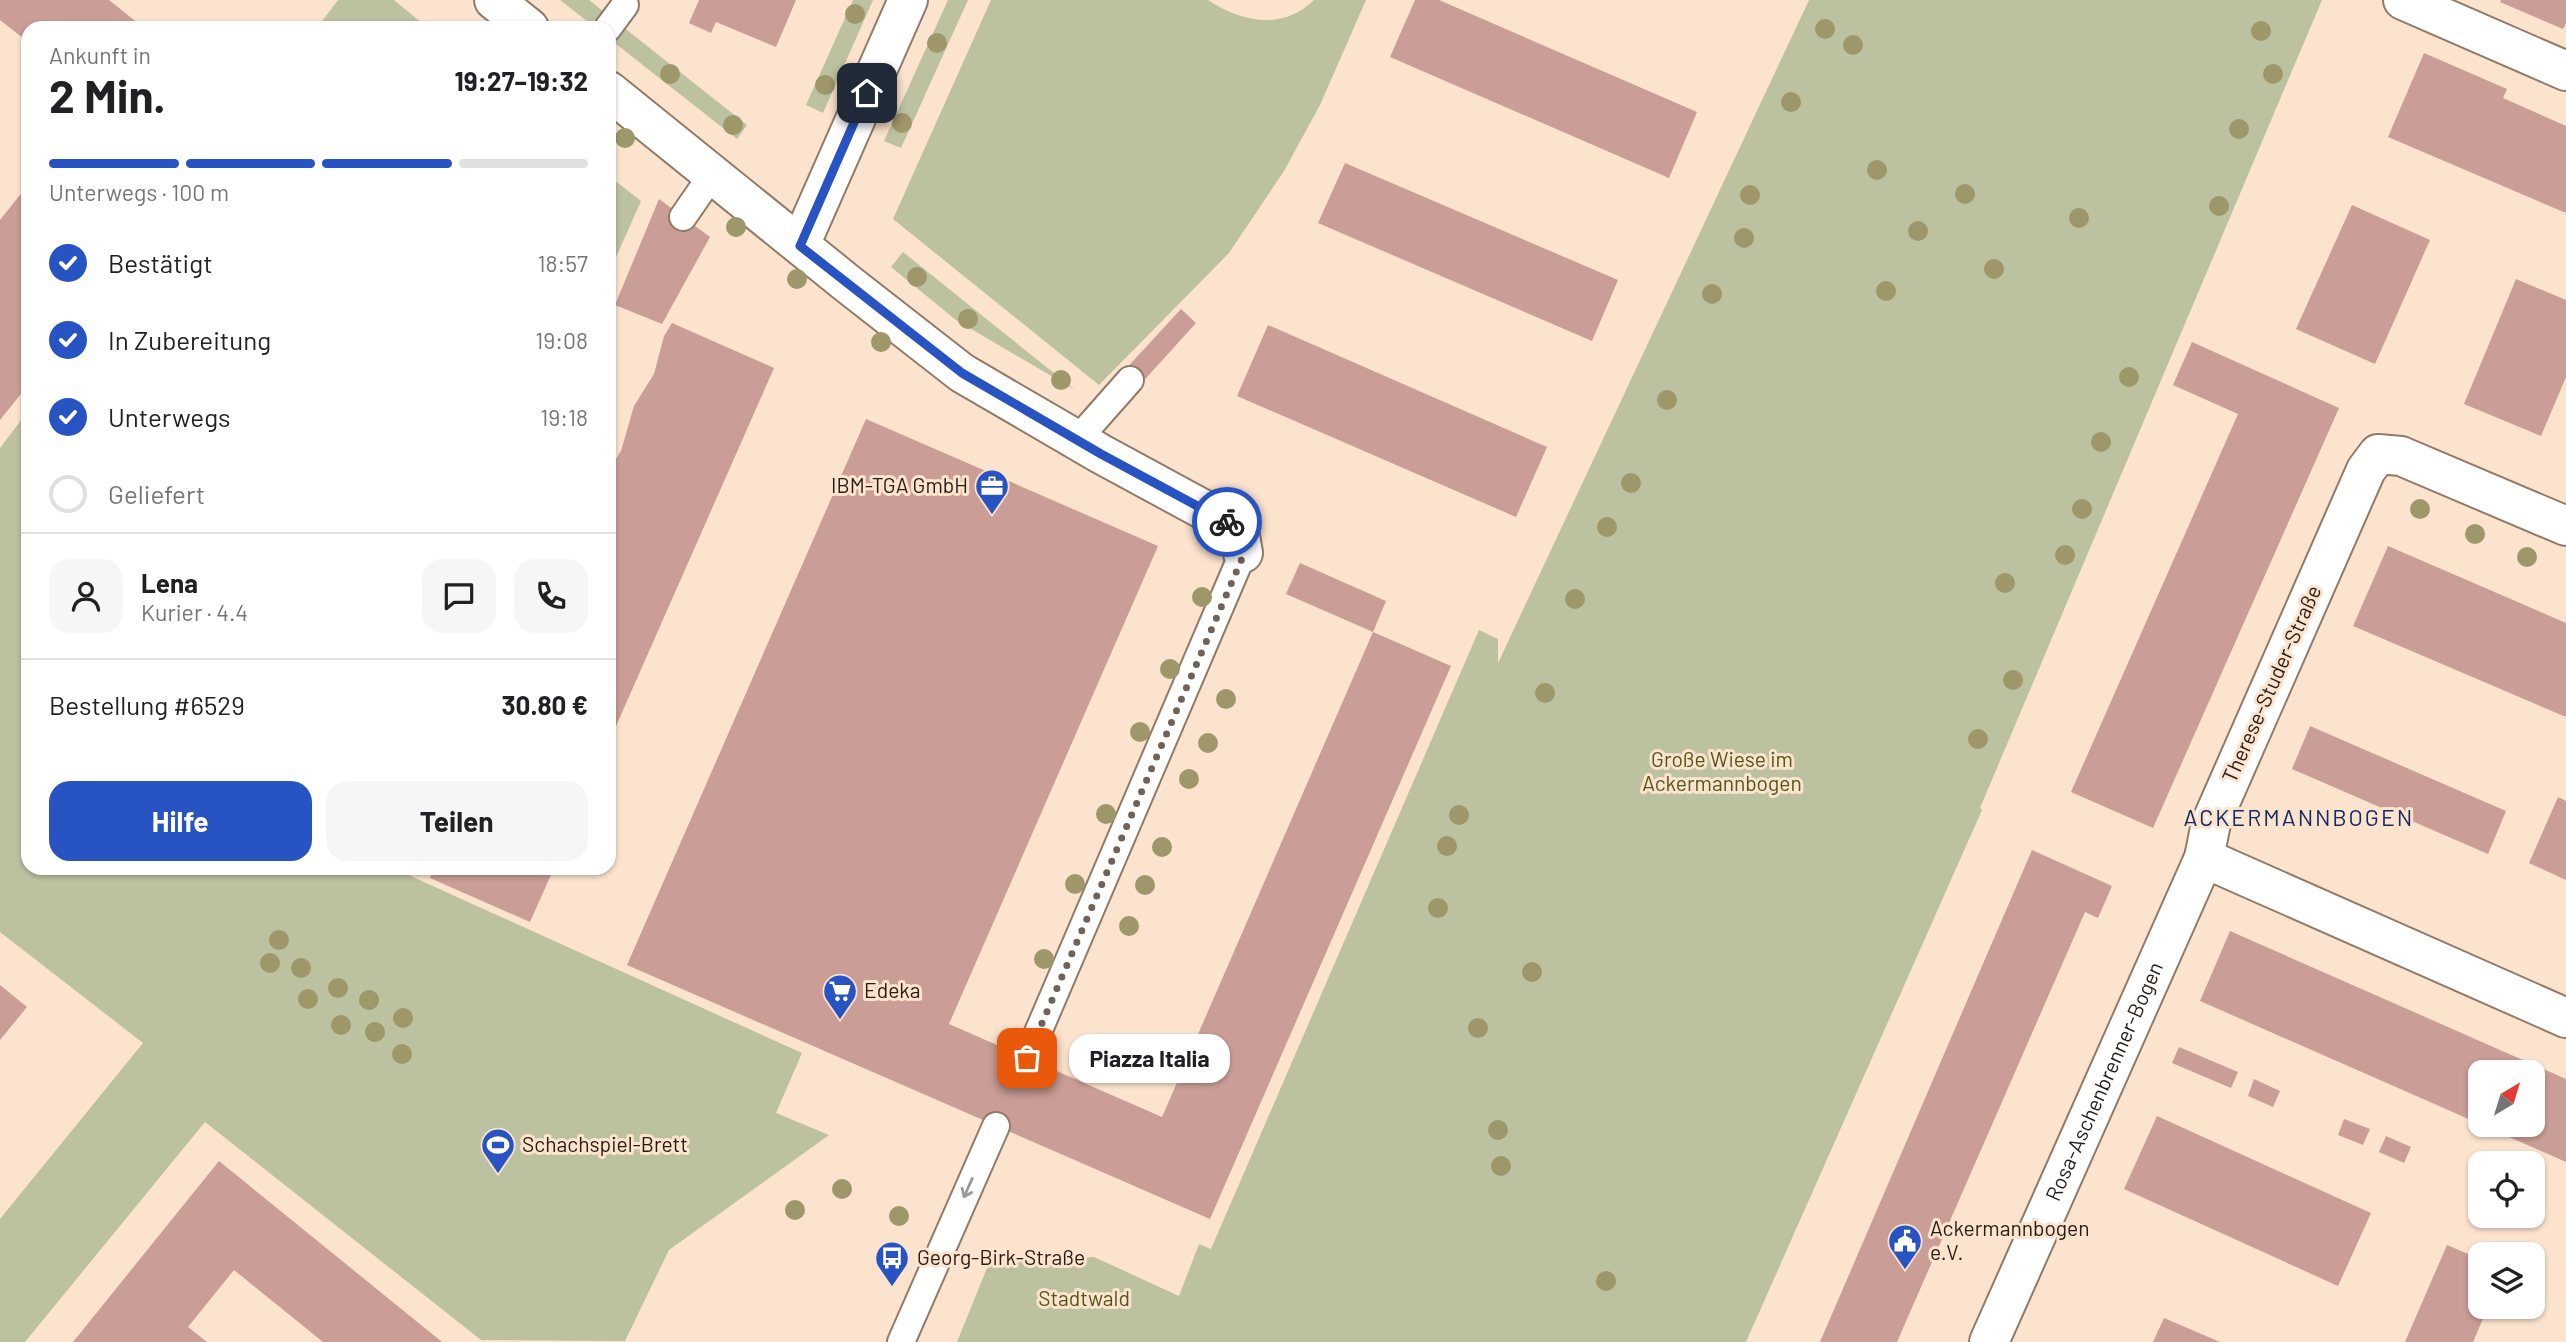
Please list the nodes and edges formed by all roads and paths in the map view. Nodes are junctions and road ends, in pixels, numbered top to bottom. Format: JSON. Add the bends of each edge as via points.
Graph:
{"nodes":[{"id":1,"x":494,"y":0,"type":"edge"},
{"id":2,"x":908,"y":0,"type":"edge"},
{"id":3,"x":2403,"y":0,"type":"edge"},
{"id":4,"x":625,"y":5,"type":"dead end"},
{"id":5,"x":520,"y":21,"type":"edge"},
{"id":6,"x":613,"y":21,"type":"edge"},
{"id":7,"x":2566,"y":71,"type":"edge"},
{"id":8,"x":616,"y":98,"type":"edge"},
{"id":9,"x":712,"y":175,"type":"junction"},
{"id":10,"x":682,"y":217,"type":"dead end"},
{"id":11,"x":800,"y":246,"type":"junction"},
{"id":12,"x":1130,"y":380,"type":"dead end"},
{"id":13,"x":1077,"y":440,"type":"junction"},
{"id":14,"x":2566,"y":526,"type":"edge"},
{"id":15,"x":1244,"y":554,"type":"joint"},
{"id":16,"x":2204,"y":859,"type":"junction"},
{"id":17,"x":2566,"y":1018,"type":"edge"},
{"id":18,"x":1027,"y":1058,"type":"dead end"},
{"id":19,"x":996,"y":1126,"type":"dead end"},
{"id":20,"x":901,"y":1342,"type":"edge"},
{"id":21,"x":1989,"y":1342,"type":"edge"}],
"edges":[{"from":1,"to":5,"type":"street"},
{"from":2,"to":11,"type":"street"},
{"from":3,"to":7,"type":"street"},
{"from":4,"to":6,"type":"lane"},
{"from":8,"to":9,"type":"street"},
{"from":9,"to":10,"type":"lane"},
{"from":9,"to":11,"type":"street"},
{"from":11,"to":13,"type":"street","via":[[962,373]]},
{"from":12,"to":13,"type":"lane"},
{"from":13,"to":15,"type":"street","via":[[1230,524],[1240,536]]},
{"from":14,"to":16,"type":"street","name":"Therese-Studer-Straße","via":[[2401,456],[2378,454],[2366,470],[2211,823]]},
{"from":15,"to":18,"type":"lane"},
{"from":16,"to":17,"type":"street"},
{"from":16,"to":21,"type":"street","name":"Rosa-Aschenbrenner-Bogen"},
{"from":19,"to":20,"type":"lane","one_way":true}]}
